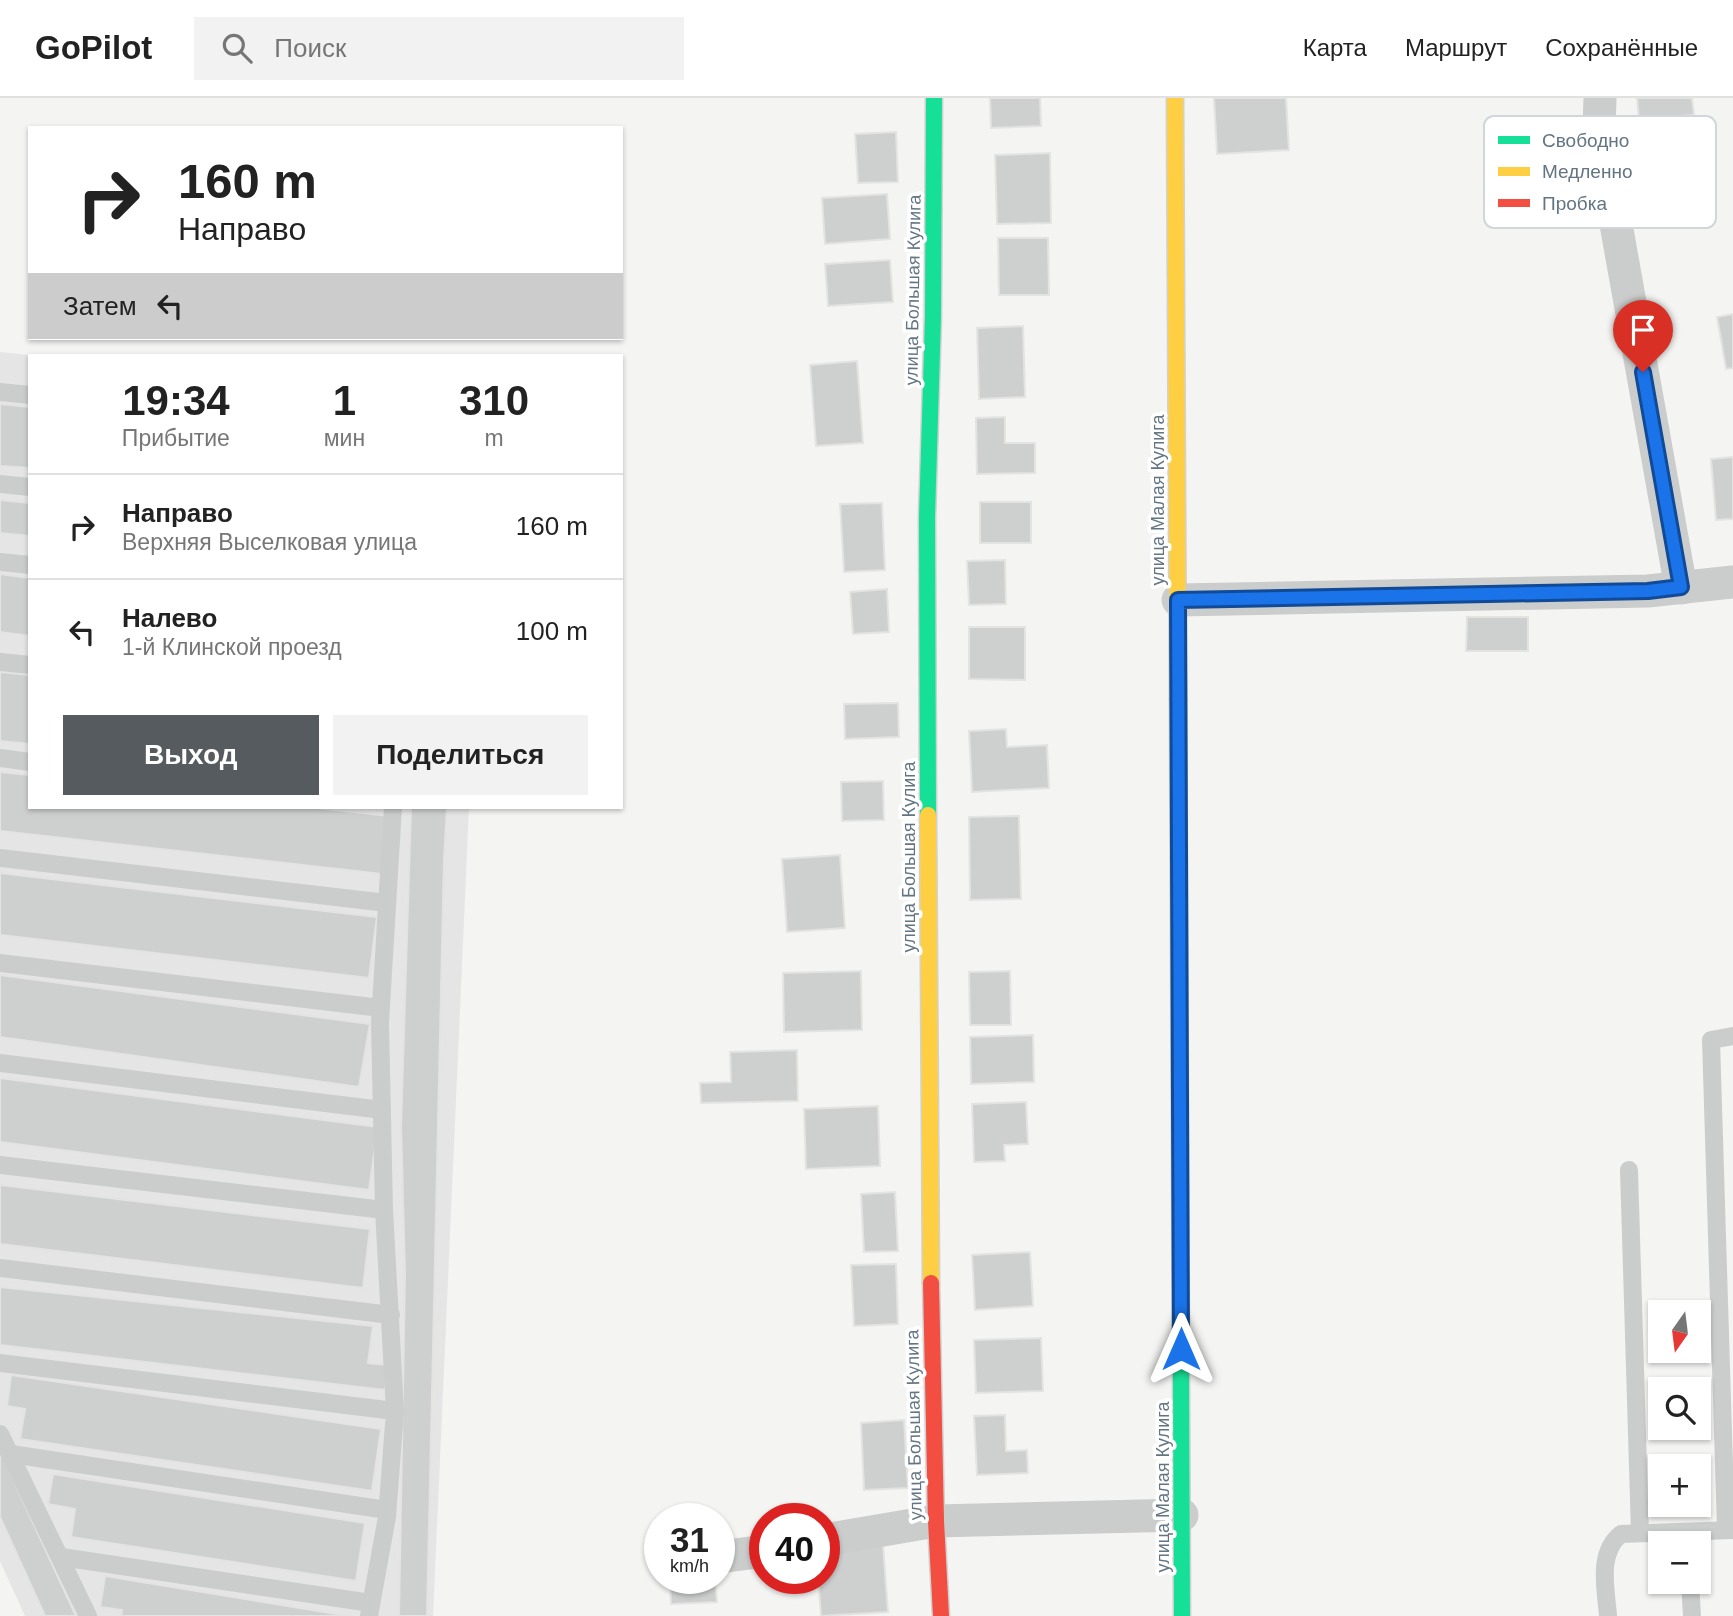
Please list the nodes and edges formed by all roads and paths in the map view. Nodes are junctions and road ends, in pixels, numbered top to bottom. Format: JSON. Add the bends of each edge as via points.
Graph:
{"nodes":[{"id":1,"x":934,"y":98,"type":"edge"},
{"id":2,"x":1175,"y":98,"type":"edge"},
{"id":3,"x":1600,"y":98,"type":"edge"},
{"id":4,"x":1600,"y":116,"type":"edge"},
{"id":5,"x":1618,"y":228,"type":"edge"},
{"id":6,"x":0,"y":392,"type":"edge"},
{"id":7,"x":28,"y":395,"type":"edge"},
{"id":8,"x":0,"y":484,"type":"edge"},
{"id":9,"x":28,"y":487,"type":"edge"},
{"id":10,"x":0,"y":562,"type":"edge"},
{"id":11,"x":28,"y":565,"type":"edge"},
{"id":12,"x":1733,"y":582,"type":"edge"},
{"id":13,"x":1681,"y":587,"type":"junction"},
{"id":14,"x":1178,"y":600,"type":"junction"},
{"id":15,"x":0,"y":662,"type":"edge"},
{"id":16,"x":28,"y":665,"type":"edge"},
{"id":17,"x":0,"y":758,"type":"edge"},
{"id":18,"x":28,"y":762,"type":"edge"},
{"id":19,"x":393,"y":809,"type":"edge"},
{"id":20,"x":0,"y":858,"type":"edge"},
{"id":21,"x":387,"y":903,"type":"junction"},
{"id":22,"x":0,"y":963,"type":"edge"},
{"id":23,"x":381,"y":1008,"type":"junction"},
{"id":24,"x":1733,"y":1035,"type":"edge"},
{"id":25,"x":0,"y":1063,"type":"edge"},
{"id":26,"x":382,"y":1110,"type":"junction"},
{"id":27,"x":0,"y":1165,"type":"edge"},
{"id":28,"x":1629,"y":1170,"type":"dead end"},
{"id":29,"x":384,"y":1210,"type":"junction"},
{"id":30,"x":0,"y":1268,"type":"edge"},
{"id":31,"x":1726,"y":1295,"type":"edge"},
{"id":32,"x":391,"y":1315,"type":"junction"},
{"id":33,"x":0,"y":1363,"type":"edge"},
{"id":34,"x":395,"y":1411,"type":"junction"},
{"id":35,"x":0,"y":1434,"type":"edge"},
{"id":36,"x":11,"y":1454,"type":"junction"},
{"id":37,"x":387,"y":1510,"type":"junction"},
{"id":38,"x":1182,"y":1516,"type":"junction"},
{"id":39,"x":936,"y":1521,"type":"junction"},
{"id":40,"x":1729,"y":1530,"type":"edge"},
{"id":41,"x":1640,"y":1533,"type":"junction"},
{"id":42,"x":1711,"y":1533,"type":"edge"},
{"id":43,"x":1648,"y":1534,"type":"edge"},
{"id":44,"x":840,"y":1537,"type":"edge"},
{"id":45,"x":61,"y":1557,"type":"junction"},
{"id":46,"x":1691,"y":1594,"type":"edge"},
{"id":47,"x":370,"y":1610,"type":"edge"},
{"id":48,"x":89,"y":1616,"type":"edge"},
{"id":49,"x":941,"y":1616,"type":"edge"},
{"id":50,"x":1182,"y":1616,"type":"edge"},
{"id":51,"x":1608,"y":1616,"type":"edge"},
{"id":52,"x":1692,"y":1616,"type":"edge"}],
"edges":[{"from":1,"to":39,"type":"street","name":"улица Большая Кулига","via":[[927,517]]},
{"from":2,"to":14,"type":"street","name":"улица Малая Кулига"},
{"from":3,"to":4,"type":"street"},
{"from":5,"to":13,"type":"street"},
{"from":6,"to":7,"type":"lane"},
{"from":8,"to":9,"type":"lane"},
{"from":10,"to":11,"type":"lane"},
{"from":12,"to":13,"type":"street"},
{"from":13,"to":14,"type":"street"},
{"from":14,"to":38,"type":"street","name":"улица Малая Кулига"},
{"from":15,"to":16,"type":"lane"},
{"from":17,"to":18,"type":"lane"},
{"from":19,"to":21,"type":"lane"},
{"from":20,"to":21,"type":"lane"},
{"from":21,"to":23,"type":"lane"},
{"from":22,"to":23,"type":"lane"},
{"from":23,"to":26,"type":"lane"},
{"from":24,"to":31,"type":"lane","via":[[1712,1040]]},
{"from":25,"to":26,"type":"lane"},
{"from":26,"to":29,"type":"lane"},
{"from":27,"to":29,"type":"lane"},
{"from":28,"to":41,"type":"lane"},
{"from":29,"to":32,"type":"lane"},
{"from":30,"to":32,"type":"lane"},
{"from":31,"to":40,"type":"lane"},
{"from":32,"to":34,"type":"lane"},
{"from":33,"to":34,"type":"lane"},
{"from":34,"to":37,"type":"lane"},
{"from":35,"to":36,"type":"lane"},
{"from":36,"to":37,"type":"lane"},
{"from":36,"to":45,"type":"lane"},
{"from":37,"to":47,"type":"lane"},
{"from":38,"to":39,"type":"street"},
{"from":38,"to":50,"type":"street","name":"улица Малая Кулига"},
{"from":39,"to":44,"type":"street"},
{"from":39,"to":49,"type":"street","name":"улица Большая Кулига"},
{"from":40,"to":42,"type":"lane"},
{"from":41,"to":43,"type":"lane"},
{"from":41,"to":51,"type":"lane","via":[[1621,1534],[1612,1542],[1604,1571]]},
{"from":45,"to":47,"type":"lane"},
{"from":45,"to":48,"type":"lane"},
{"from":46,"to":52,"type":"lane"}]}
